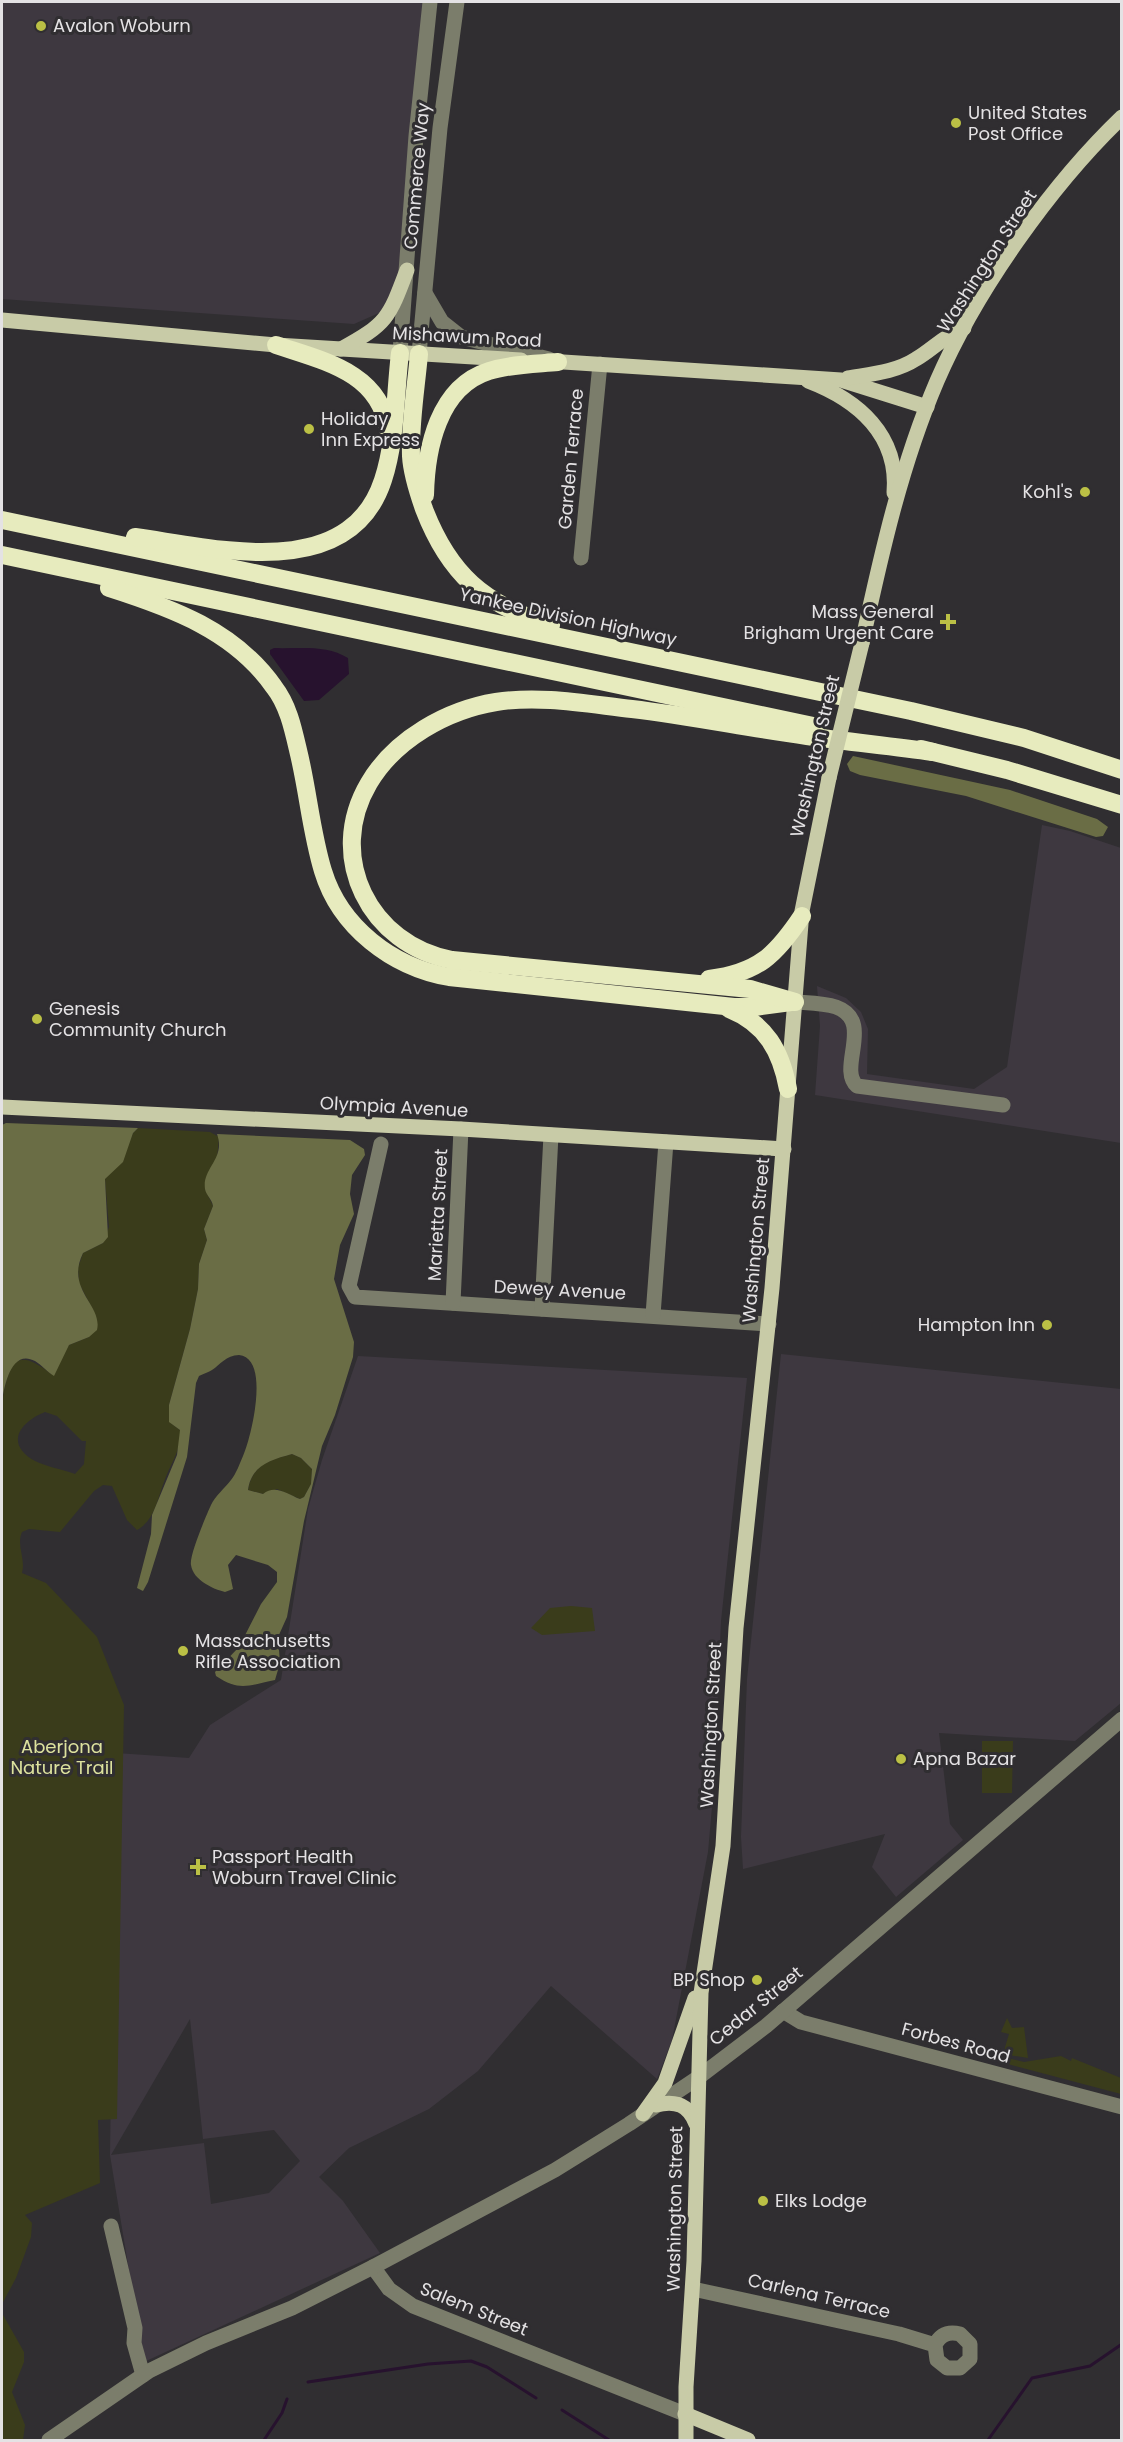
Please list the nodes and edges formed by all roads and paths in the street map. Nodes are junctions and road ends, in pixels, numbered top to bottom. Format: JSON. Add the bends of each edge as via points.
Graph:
{"nodes":[{"id":1,"x":430,"y":2,"type":"edge"},
{"id":2,"x":457,"y":2,"type":"edge"},
{"id":3,"x":1122,"y":117,"type":"edge"},
{"id":4,"x":407,"y":270,"type":"junction"},
{"id":5,"x":425,"y":293,"type":"junction"},
{"id":6,"x":2,"y":320,"type":"edge"},
{"id":7,"x":964,"y":328,"type":"junction"},
{"id":8,"x":276,"y":345,"type":"junction"},
{"id":9,"x":341,"y":349,"type":"junction"},
{"id":10,"x":400,"y":353,"type":"junction"},
{"id":11,"x":418,"y":354,"type":"junction"},
{"id":12,"x":558,"y":362,"type":"junction"},
{"id":13,"x":600,"y":364,"type":"junction"},
{"id":14,"x":788,"y":376,"type":"junction"},
{"id":15,"x":841,"y":380,"type":"junction"},
{"id":16,"x":927,"y":407,"type":"junction"},
{"id":17,"x":390,"y":446,"type":"junction"},
{"id":18,"x":425,"y":512,"type":"junction"},
{"id":19,"x":2,"y":519,"type":"edge"},
{"id":20,"x":889,"y":521,"type":"junction"},
{"id":21,"x":9,"y":557,"type":"edge"},
{"id":22,"x":581,"y":558,"type":"dead end"},
{"id":23,"x":667,"y":660,"type":"junction"},
{"id":24,"x":1060,"y":749,"type":"junction"},
{"id":25,"x":933,"y":752,"type":"junction"},
{"id":26,"x":1122,"y":764,"type":"edge"},
{"id":27,"x":1122,"y":770,"type":"edge"},
{"id":28,"x":1122,"y":805,"type":"edge"},
{"id":29,"x":802,"y":916,"type":"junction"},
{"id":30,"x":670,"y":982,"type":"junction"},
{"id":31,"x":795,"y":1002,"type":"junction"},
{"id":32,"x":716,"y":1005,"type":"junction"},
{"id":33,"x":788,"y":1089,"type":"junction"},
{"id":34,"x":1003,"y":1105,"type":"dead end"},
{"id":35,"x":2,"y":1107,"type":"edge"},
{"id":36,"x":461,"y":1130,"type":"junction"},
{"id":37,"x":551,"y":1135,"type":"junction"},
{"id":38,"x":666,"y":1142,"type":"junction"},
{"id":39,"x":381,"y":1144,"type":"dead end"},
{"id":40,"x":784,"y":1149,"type":"junction"},
{"id":41,"x":453,"y":1303,"type":"junction"},
{"id":42,"x":542,"y":1309,"type":"junction"},
{"id":43,"x":653,"y":1315,"type":"junction"},
{"id":44,"x":769,"y":1324,"type":"junction"},
{"id":45,"x":1122,"y":1719,"type":"edge"},
{"id":46,"x":703,"y":1972,"type":"junction"},
{"id":47,"x":783,"y":2011,"type":"junction"},
{"id":48,"x":699,"y":2077,"type":"junction"},
{"id":49,"x":1122,"y":2108,"type":"edge"},
{"id":50,"x":650,"y":2109,"type":"junction"},
{"id":51,"x":696,"y":2126,"type":"junction"},
{"id":52,"x":111,"y":2226,"type":"dead end"},
{"id":53,"x":374,"y":2267,"type":"junction"},
{"id":54,"x":693,"y":2289,"type":"junction"},
{"id":55,"x":935,"y":2345,"type":"dead end"},
{"id":56,"x":143,"y":2375,"type":"junction"},
{"id":57,"x":685,"y":2414,"type":"junction"},
{"id":58,"x":49,"y":2440,"type":"edge"},
{"id":59,"x":686,"y":2440,"type":"edge"},
{"id":60,"x":748,"y":2440,"type":"edge"}],
"edges":[{"from":1,"to":4,"type":"street","name":"Commerce Way"},
{"from":2,"to":5,"type":"street","name":"Commerce Way","via":[[440,128]]},
{"from":3,"to":7,"type":"main road","name":"Washington Street","via":[[1059,186]]},
{"from":4,"to":9,"type":"main road","via":[[387,318],[371,333]]},
{"from":4,"to":10,"type":"street","name":"Commerce Way"},
{"from":5,"to":11,"type":"street","name":"Commerce Way"},
{"from":5,"to":12,"type":"street","via":[[442,322],[461,337]]},
{"from":6,"to":8,"type":"main road","name":"Mishawum Road"},
{"from":7,"to":15,"type":"main road","via":[[902,367]]},
{"from":7,"to":16,"type":"main road","name":"Washington Street"},
{"from":8,"to":9,"type":"main road","name":"Mishawum Road"},
{"from":8,"to":17,"type":"highway","via":[[350,372],[366,383],[383,411]]},
{"from":9,"to":10,"type":"main road","name":"Mishawum Road"},
{"from":10,"to":11,"type":"main road","name":"Mishawum Road"},
{"from":10,"to":17,"type":"highway"},
{"from":11,"to":12,"type":"main road","name":"Mishawum Road"},
{"from":11,"to":18,"type":"highway","via":[[411,454]]},
{"from":12,"to":13,"type":"main road","name":"Mishawum Road"},
{"from":12,"to":18,"type":"highway","via":[[488,371],[456,392],[440,417],[430,446]]},
{"from":13,"to":14,"type":"main road","name":"Mishawum Road"},
{"from":13,"to":22,"type":"street","name":"Garden Terrace"},
{"from":14,"to":15,"type":"main road","name":"Mishawum Road"},
{"from":14,"to":20,"type":"main road","via":[[819,385],[852,403],[880,430],[894,478]]},
{"from":15,"to":16,"type":"main road","name":"Mishawum Road"},
{"from":16,"to":20,"type":"main road","name":"Washington Street"},
{"from":17,"to":19,"type":"highway","via":[[384,480],[365,515],[336,537],[299,550],[268,553],[228,549]]},
{"from":18,"to":23,"type":"highway","via":[[444,553],[466,580],[486,596],[530,618]]},
{"from":19,"to":23,"type":"highway","name":"Yankee Division Highway"},
{"from":20,"to":29,"type":"main road","name":"Washington Street","bridge":true,"via":[[811,857]]},
{"from":21,"to":25,"type":"highway"},
{"from":21,"to":32,"type":"highway","via":[[167,608],[217,633],[250,658],[275,688],[292,725],[323,872],[333,896],[358,929],[390,955],[449,977]]},
{"from":23,"to":24,"type":"highway","name":"Yankee Division Highway","via":[[930,715]]},
{"from":24,"to":26,"type":"highway"},
{"from":24,"to":27,"type":"highway","name":"Yankee Division Highway"},
{"from":25,"to":28,"type":"highway"},
{"from":25,"to":30,"type":"highway","via":[[703,718],[552,700],[518,700],[472,708],[433,724],[377,771],[357,810],[354,865],[361,891],[371,908],[403,942],[431,956],[452,960]]},
{"from":29,"to":30,"type":"highway","via":[[777,951],[757,966],[728,976]]},
{"from":29,"to":31,"type":"main road","name":"Washington Street"},
{"from":30,"to":31,"type":"highway","via":[[756,990]]},
{"from":31,"to":32,"type":"highway","via":[[751,1008]]},
{"from":31,"to":33,"type":"main road","name":"Washington Street"},
{"from":31,"to":34,"type":"street","via":[[832,1006],[849,1016],[855,1032],[851,1076],[857,1086]]},
{"from":32,"to":33,"type":"highway","via":[[744,1016],[767,1035],[781,1059]]},
{"from":33,"to":40,"type":"main road","name":"Washington Street"},
{"from":35,"to":36,"type":"main road","name":"Olympia Avenue"},
{"from":36,"to":37,"type":"main road","name":"Olympia Avenue"},
{"from":36,"to":41,"type":"street","name":"Marietta Street"},
{"from":37,"to":38,"type":"main road","name":"Olympia Avenue"},
{"from":37,"to":42,"type":"street"},
{"from":38,"to":40,"type":"main road","name":"Olympia Avenue"},
{"from":38,"to":43,"type":"street"},
{"from":39,"to":41,"type":"street","name":"Dewey Avenue","via":[[351,1294],[358,1298]]},
{"from":40,"to":44,"type":"main road","name":"Washington Street"},
{"from":41,"to":42,"type":"street","name":"Dewey Avenue"},
{"from":42,"to":43,"type":"street","name":"Dewey Avenue"},
{"from":43,"to":44,"type":"street","name":"Dewey Avenue"},
{"from":44,"to":46,"type":"main road","name":"Washington Street","via":[[736,1628],[723,1846]]},
{"from":45,"to":47,"type":"street","name":"Cedar Street"},
{"from":46,"to":48,"type":"main road","name":"Washington Street"},
{"from":46,"to":50,"type":"main road","via":[[668,2077]]},
{"from":47,"to":48,"type":"street","name":"Cedar Street"},
{"from":47,"to":49,"type":"street","name":"Forbes Road","via":[[800,2022]]},
{"from":48,"to":50,"type":"street","name":"Cedar Street"},
{"from":48,"to":51,"type":"main road","name":"Washington Street"},
{"from":50,"to":51,"type":"main road","via":[[671,2102],[682,2105],[691,2113]]},
{"from":50,"to":53,"type":"street","name":"Cedar Street","via":[[564,2165]]},
{"from":51,"to":54,"type":"main road","name":"Washington Street"},
{"from":52,"to":56,"type":"street"},
{"from":53,"to":56,"type":"street"},
{"from":53,"to":57,"type":"street","name":"Salem Street","via":[[388,2289],[413,2306]]},
{"from":54,"to":55,"type":"street","name":"Carlena Terrace"},
{"from":54,"to":57,"type":"main road","name":"Washington Street"},
{"from":56,"to":58,"type":"street"},
{"from":57,"to":59,"type":"main road","name":"Washington Street"},
{"from":57,"to":60,"type":"main road","name":"Salem Street"}]}
